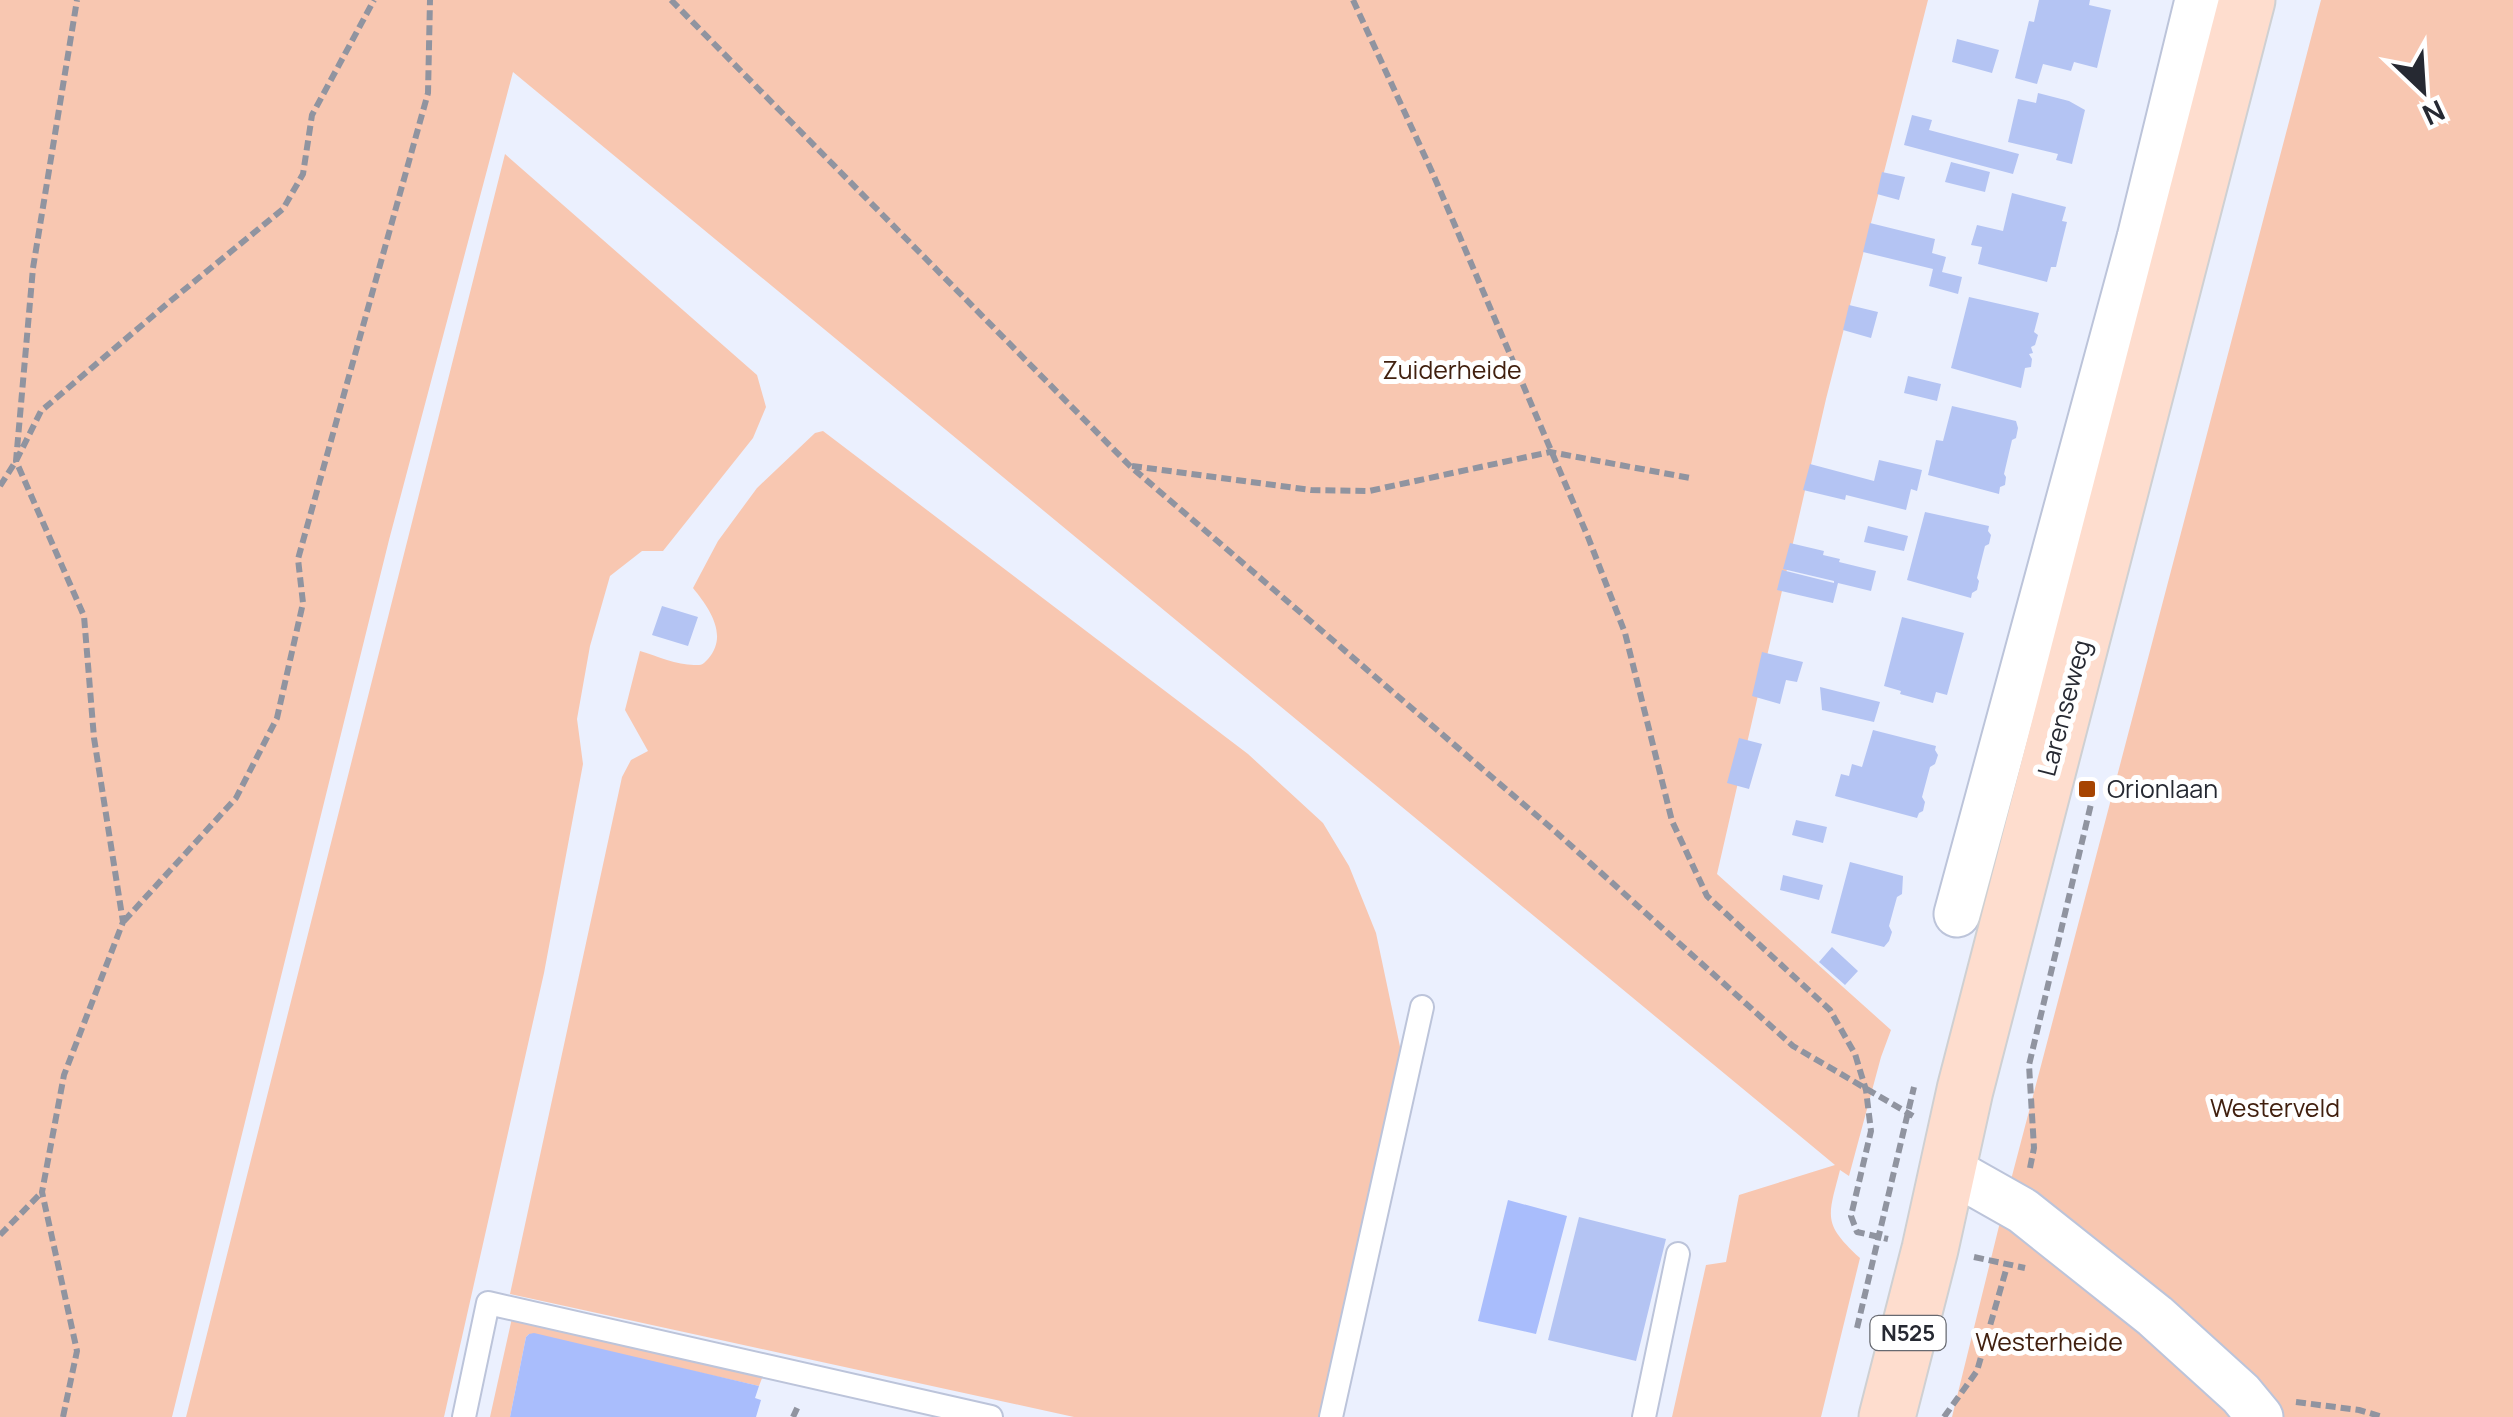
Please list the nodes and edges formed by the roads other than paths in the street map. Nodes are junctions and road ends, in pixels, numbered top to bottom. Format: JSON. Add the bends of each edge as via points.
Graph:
{"nodes":[{"id":1,"x":2198,"y":0,"type":"edge"},
{"id":2,"x":2247,"y":0,"type":"edge"},
{"id":3,"x":1957,"y":914,"type":"dead end"},
{"id":4,"x":1422,"y":1007,"type":"dead end"},
{"id":5,"x":1947,"y":1168,"type":"junction"},
{"id":6,"x":1678,"y":1254,"type":"dead end"},
{"id":7,"x":2250,"y":1406,"type":"edge"},
{"id":8,"x":464,"y":1417,"type":"edge"},
{"id":9,"x":991,"y":1417,"type":"edge"},
{"id":10,"x":1331,"y":1417,"type":"edge"},
{"id":11,"x":1644,"y":1417,"type":"edge"},
{"id":12,"x":1887,"y":1417,"type":"edge"}],
"edges":[{"from":1,"to":3,"type":"street","name":"Larenseweg"},
{"from":2,"to":5,"type":"main road","name":"Larenseweg","number":"N525"},
{"from":4,"to":10,"type":"lane"},
{"from":5,"to":7,"type":"street","via":[[2023,1211],[2156,1316]]},
{"from":5,"to":12,"type":"main road","name":"Larenseweg","number":"N525"},
{"from":6,"to":11,"type":"lane"},
{"from":8,"to":9,"type":"lane","via":[[488,1302]]}]}
